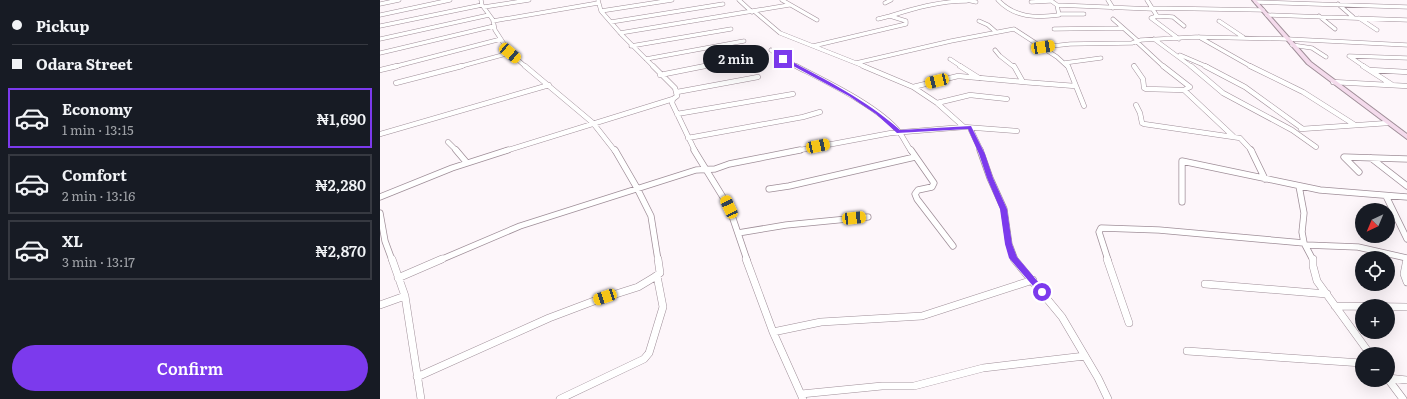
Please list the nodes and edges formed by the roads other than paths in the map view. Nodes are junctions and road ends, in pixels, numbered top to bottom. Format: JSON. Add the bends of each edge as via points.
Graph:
{"nodes":[{"id":1,"x":399,"y":0,"type":"edge"},
{"id":2,"x":450,"y":0,"type":"edge"},
{"id":3,"x":481,"y":0,"type":"edge"},
{"id":4,"x":529,"y":0,"type":"edge"},
{"id":5,"x":672,"y":0,"type":"edge"},
{"id":6,"x":739,"y":0,"type":"edge"},
{"id":7,"x":782,"y":0,"type":"edge"},
{"id":8,"x":891,"y":0,"type":"edge"},
{"id":9,"x":967,"y":0,"type":"edge"},
{"id":10,"x":998,"y":0,"type":"edge"},
{"id":11,"x":1050,"y":0,"type":"edge"},
{"id":12,"x":1108,"y":0,"type":"edge"},
{"id":13,"x":1147,"y":0,"type":"edge"},
{"id":14,"x":1295,"y":0,"type":"edge"},
{"id":15,"x":1255,"y":1,"type":"edge"},
{"id":16,"x":598,"y":2,"type":"edge"},
{"id":17,"x":976,"y":2,"type":"dead end"},
{"id":18,"x":1031,"y":2,"type":"dead end"},
{"id":19,"x":1338,"y":2,"type":"edge"},
{"id":20,"x":885,"y":3,"type":"dead end"},
{"id":21,"x":380,"y":4,"type":"edge"},
{"id":22,"x":723,"y":4,"type":"dead end"},
{"id":23,"x":1300,"y":4,"type":"junction"},
{"id":24,"x":789,"y":5,"type":"junction"},
{"id":25,"x":1057,"y":5,"type":"junction"},
{"id":26,"x":483,"y":6,"type":"junction"},
{"id":27,"x":1113,"y":8,"type":"junction"},
{"id":28,"x":1407,"y":8,"type":"edge"},
{"id":29,"x":1152,"y":9,"type":"junction"},
{"id":30,"x":601,"y":11,"type":"junction"},
{"id":31,"x":753,"y":12,"type":"junction"},
{"id":32,"x":1265,"y":12,"type":"junction"},
{"id":33,"x":1060,"y":14,"type":"junction"},
{"id":34,"x":1084,"y":14,"type":"dead end"},
{"id":35,"x":380,"y":15,"type":"edge"},
{"id":36,"x":489,"y":15,"type":"junction"},
{"id":37,"x":890,"y":16,"type":"junction"},
{"id":38,"x":1157,"y":16,"type":"junction"},
{"id":39,"x":1319,"y":16,"type":"junction"},
{"id":40,"x":1353,"y":17,"type":"junction"},
{"id":41,"x":1358,"y":17,"type":"junction"},
{"id":42,"x":878,"y":19,"type":"dead end"},
{"id":43,"x":1112,"y":19,"type":"dead end"},
{"id":44,"x":817,"y":20,"type":"dead end"},
{"id":45,"x":1407,"y":20,"type":"edge"},
{"id":46,"x":493,"y":21,"type":"junction"},
{"id":47,"x":979,"y":21,"type":"dead end"},
{"id":48,"x":1219,"y":21,"type":"dead end"},
{"id":49,"x":611,"y":22,"type":"junction"},
{"id":50,"x":380,"y":26,"type":"edge"},
{"id":51,"x":494,"y":26,"type":"junction"},
{"id":52,"x":1184,"y":26,"type":"dead end"},
{"id":53,"x":731,"y":28,"type":"dead end"},
{"id":54,"x":1054,"y":28,"type":"dead end"},
{"id":55,"x":1123,"y":28,"type":"junction"},
{"id":56,"x":1335,"y":29,"type":"dead end"},
{"id":57,"x":1377,"y":30,"type":"dead end"},
{"id":58,"x":996,"y":32,"type":"junction"},
{"id":59,"x":620,"y":33,"type":"junction"},
{"id":60,"x":1199,"y":37,"type":"junction"},
{"id":61,"x":1243,"y":37,"type":"junction"},
{"id":62,"x":501,"y":38,"type":"junction"},
{"id":63,"x":380,"y":39,"type":"edge"},
{"id":64,"x":1154,"y":39,"type":"junction"},
{"id":65,"x":1180,"y":39,"type":"junction"},
{"id":66,"x":1288,"y":39,"type":"junction"},
{"id":67,"x":744,"y":41,"type":"dead end"},
{"id":68,"x":1137,"y":41,"type":"junction"},
{"id":69,"x":1292,"y":45,"type":"junction"},
{"id":70,"x":1407,"y":45,"type":"edge"},
{"id":71,"x":632,"y":46,"type":"junction"},
{"id":72,"x":812,"y":46,"type":"junction"},
{"id":73,"x":1043,"y":47,"type":"junction"},
{"id":74,"x":771,"y":50,"type":"dead end"},
{"id":75,"x":995,"y":50,"type":"dead end"},
{"id":76,"x":380,"y":53,"type":"edge"},
{"id":77,"x":510,"y":53,"type":"junction"},
{"id":78,"x":1175,"y":53,"type":"junction"},
{"id":79,"x":1326,"y":57,"type":"dead end"},
{"id":80,"x":742,"y":58,"type":"dead end"},
{"id":81,"x":1101,"y":58,"type":"dead end"},
{"id":82,"x":1407,"y":58,"type":"edge"},
{"id":83,"x":646,"y":59,"type":"junction"},
{"id":84,"x":950,"y":59,"type":"dead end"},
{"id":85,"x":856,"y":63,"type":"junction"},
{"id":86,"x":1064,"y":63,"type":"junction"},
{"id":87,"x":1134,"y":66,"type":"dead end"},
{"id":88,"x":380,"y":70,"type":"edge"},
{"id":89,"x":1370,"y":70,"type":"junction"},
{"id":90,"x":1407,"y":72,"type":"edge"},
{"id":91,"x":660,"y":75,"type":"junction"},
{"id":92,"x":758,"y":77,"type":"dead end"},
{"id":93,"x":981,"y":79,"type":"junction"},
{"id":94,"x":1023,"y":82,"type":"junction"},
{"id":95,"x":1333,"y":82,"type":"junction"},
{"id":96,"x":396,"y":83,"type":"dead end"},
{"id":97,"x":1391,"y":84,"type":"junction"},
{"id":98,"x":549,"y":85,"type":"junction"},
{"id":99,"x":1076,"y":86,"type":"junction"},
{"id":100,"x":1407,"y":86,"type":"edge"},
{"id":101,"x":913,"y":87,"type":"junction"},
{"id":102,"x":1184,"y":90,"type":"junction"},
{"id":103,"x":677,"y":92,"type":"junction"},
{"id":104,"x":793,"y":94,"type":"dead end"},
{"id":105,"x":673,"y":99,"type":"junction"},
{"id":106,"x":1007,"y":99,"type":"dead end"},
{"id":107,"x":937,"y":103,"type":"junction"},
{"id":108,"x":1136,"y":104,"type":"dead end"},
{"id":109,"x":1084,"y":106,"type":"dead end"},
{"id":110,"x":820,"y":112,"type":"dead end"},
{"id":111,"x":677,"y":114,"type":"junction"},
{"id":112,"x":593,"y":123,"type":"junction"},
{"id":113,"x":1388,"y":123,"type":"junction"},
{"id":114,"x":1355,"y":125,"type":"junction"},
{"id":115,"x":967,"y":128,"type":"junction"},
{"id":116,"x":1303,"y":129,"type":"junction"},
{"id":117,"x":1292,"y":130,"type":"junction"},
{"id":118,"x":1017,"y":131,"type":"dead end"},
{"id":119,"x":899,"y":132,"type":"junction"},
{"id":120,"x":380,"y":134,"type":"edge"},
{"id":121,"x":1234,"y":136,"type":"junction"},
{"id":122,"x":1407,"y":137,"type":"edge"},
{"id":123,"x":688,"y":138,"type":"junction"},
{"id":124,"x":448,"y":142,"type":"dead end"},
{"id":125,"x":1316,"y":147,"type":"dead end"},
{"id":126,"x":915,"y":157,"type":"junction"},
{"id":127,"x":1371,"y":157,"type":"junction"},
{"id":128,"x":1407,"y":159,"type":"edge"},
{"id":129,"x":467,"y":163,"type":"junction"},
{"id":130,"x":707,"y":169,"type":"junction"},
{"id":131,"x":1358,"y":172,"type":"dead end"},
{"id":132,"x":1265,"y":179,"type":"junction"},
{"id":133,"x":1300,"y":186,"type":"junction"},
{"id":134,"x":1407,"y":186,"type":"edge"},
{"id":135,"x":637,"y":188,"type":"junction"},
{"id":136,"x":769,"y":189,"type":"dead end"},
{"id":137,"x":1386,"y":196,"type":"junction"},
{"id":138,"x":380,"y":197,"type":"edge"},
{"id":139,"x":1407,"y":197,"type":"edge"},
{"id":140,"x":1182,"y":202,"type":"dead end"},
{"id":141,"x":380,"y":213,"type":"edge"},
{"id":142,"x":868,"y":217,"type":"dead end"},
{"id":143,"x":738,"y":233,"type":"junction"},
{"id":144,"x":1407,"y":239,"type":"edge"},
{"id":145,"x":1305,"y":244,"type":"junction"},
{"id":146,"x":953,"y":246,"type":"dead end"},
{"id":147,"x":1407,"y":258,"type":"edge"},
{"id":148,"x":657,"y":276,"type":"junction"},
{"id":149,"x":398,"y":278,"type":"junction"},
{"id":150,"x":1032,"y":280,"type":"junction"},
{"id":151,"x":1407,"y":282,"type":"edge"},
{"id":152,"x":1205,"y":284,"type":"dead end"},
{"id":153,"x":1327,"y":294,"type":"junction"},
{"id":154,"x":405,"y":296,"type":"junction"},
{"id":155,"x":380,"y":304,"type":"edge"},
{"id":156,"x":1335,"y":306,"type":"junction"},
{"id":157,"x":1407,"y":307,"type":"edge"},
{"id":158,"x":1129,"y":323,"type":"dead end"},
{"id":159,"x":773,"y":332,"type":"junction"},
{"id":160,"x":1365,"y":347,"type":"edge"},
{"id":161,"x":1187,"y":351,"type":"dead end"},
{"id":162,"x":1085,"y":356,"type":"junction"},
{"id":163,"x":1355,"y":363,"type":"edge"},
{"id":164,"x":417,"y":377,"type":"junction"},
{"id":165,"x":1395,"y":379,"type":"edge"},
{"id":166,"x":1407,"y":380,"type":"edge"},
{"id":167,"x":1394,"y":387,"type":"edge"},
{"id":168,"x":802,"y":397,"type":"edge"},
{"id":169,"x":421,"y":399,"type":"edge"},
{"id":170,"x":560,"y":399,"type":"edge"},
{"id":171,"x":1108,"y":399,"type":"edge"},
{"id":172,"x":1403,"y":399,"type":"edge"}],
"edges":[{"from":1,"to":21,"type":"street"},
{"from":2,"to":35,"type":"street"},
{"from":3,"to":26,"type":"street"},
{"from":4,"to":26,"type":"street"},
{"from":5,"to":30,"type":"street"},
{"from":6,"to":31,"type":"street"},
{"from":7,"to":24,"type":"street"},
{"from":8,"to":20,"type":"street"},
{"from":9,"to":17,"type":"street"},
{"from":9,"to":37,"type":"street","via":[[942,2]]},
{"from":10,"to":33,"type":"street","via":[[1023,16]]},
{"from":11,"to":18,"type":"street"},
{"from":11,"to":25,"type":"street"},
{"from":12,"to":27,"type":"street"},
{"from":13,"to":29,"type":"street"},
{"from":14,"to":23,"type":"street"},
{"from":15,"to":23,"type":"street"},
{"from":15,"to":32,"type":"street"},
{"from":16,"to":30,"type":"street"},
{"from":16,"to":46,"type":"street"},
{"from":19,"to":23,"type":"street"},
{"from":19,"to":28,"type":"street","via":[[1348,5]]},
{"from":19,"to":40,"type":"street"},
{"from":22,"to":49,"type":"street"},
{"from":24,"to":31,"type":"street"},
{"from":24,"to":44,"type":"street"},
{"from":25,"to":27,"type":"street"},
{"from":25,"to":33,"type":"street"},
{"from":26,"to":36,"type":"street"},
{"from":26,"to":50,"type":"street"},
{"from":27,"to":29,"type":"street"},
{"from":29,"to":32,"type":"street"},
{"from":29,"to":38,"type":"street"},
{"from":30,"to":49,"type":"street"},
{"from":31,"to":59,"type":"street"},
{"from":31,"to":72,"type":"street","via":[[780,33]]},
{"from":32,"to":39,"type":"street"},
{"from":32,"to":66,"type":"street"},
{"from":33,"to":34,"type":"street"},
{"from":36,"to":46,"type":"street"},
{"from":36,"to":63,"type":"street"},
{"from":37,"to":42,"type":"street"},
{"from":37,"to":72,"type":"street","via":[[906,21],[906,24]]},
{"from":38,"to":52,"type":"street","via":[[1173,17]]},
{"from":38,"to":65,"type":"street","via":[[1151,18]]},
{"from":39,"to":40,"type":"street"},
{"from":39,"to":56,"type":"street"},
{"from":40,"to":41,"type":"street"},
{"from":41,"to":45,"type":"street"},
{"from":41,"to":57,"type":"street"},
{"from":43,"to":55,"type":"street"},
{"from":46,"to":51,"type":"street"},
{"from":47,"to":58,"type":"street"},
{"from":48,"to":61,"type":"street"},
{"from":49,"to":59,"type":"street"},
{"from":51,"to":62,"type":"street"},
{"from":51,"to":76,"type":"street"},
{"from":53,"to":71,"type":"street"},
{"from":54,"to":55,"type":"street"},
{"from":55,"to":68,"type":"street"},
{"from":58,"to":73,"type":"street","via":[[1014,29]]},
{"from":58,"to":85,"type":"street"},
{"from":59,"to":71,"type":"street"},
{"from":60,"to":61,"type":"street"},
{"from":60,"to":65,"type":"street"},
{"from":60,"to":114,"type":"street","via":[[1303,92]]},
{"from":61,"to":66,"type":"street"},
{"from":62,"to":77,"type":"street"},
{"from":62,"to":88,"type":"street"},
{"from":64,"to":65,"type":"street"},
{"from":64,"to":68,"type":"street"},
{"from":64,"to":78,"type":"street"},
{"from":66,"to":69,"type":"street"},
{"from":66,"to":70,"type":"street"},
{"from":67,"to":83,"type":"street"},
{"from":68,"to":73,"type":"street"},
{"from":68,"to":102,"type":"street","via":[[1152,57],[1190,87]]},
{"from":69,"to":79,"type":"street","via":[[1312,48]]},
{"from":69,"to":95,"type":"street"},
{"from":71,"to":83,"type":"street"},
{"from":72,"to":85,"type":"street"},
{"from":73,"to":86,"type":"street"},
{"from":74,"to":119,"type":"street","via":[[850,95],[878,113]]},
{"from":75,"to":94,"type":"street","via":[[1014,66]]},
{"from":77,"to":96,"type":"street"},
{"from":77,"to":98,"type":"street"},
{"from":78,"to":116,"type":"street","via":[[1230,79],[1280,110]]},
{"from":78,"to":117,"type":"street","via":[[1223,93]]},
{"from":80,"to":91,"type":"street"},
{"from":81,"to":86,"type":"street"},
{"from":82,"to":89,"type":"street","via":[[1349,56]]},
{"from":83,"to":91,"type":"street"},
{"from":84,"to":93,"type":"street"},
{"from":85,"to":101,"type":"street"},
{"from":86,"to":99,"type":"street","via":[[1068,66]]},
{"from":87,"to":102,"type":"street","via":[[1144,79],[1146,89]]},
{"from":89,"to":90,"type":"street"},
{"from":89,"to":97,"type":"street"},
{"from":91,"to":103,"type":"street"},
{"from":92,"to":103,"type":"street"},
{"from":93,"to":94,"type":"street"},
{"from":93,"to":101,"type":"street","via":[[958,76]]},
{"from":94,"to":99,"type":"street"},
{"from":95,"to":97,"type":"street"},
{"from":95,"to":113,"type":"street"},
{"from":97,"to":100,"type":"street"},
{"from":98,"to":112,"type":"street"},
{"from":98,"to":120,"type":"street"},
{"from":99,"to":109,"type":"street"},
{"from":101,"to":107,"type":"street"},
{"from":102,"to":121,"type":"street"},
{"from":103,"to":105,"type":"street"},
{"from":104,"to":111,"type":"street"},
{"from":105,"to":111,"type":"street"},
{"from":105,"to":112,"type":"street"},
{"from":106,"to":107,"type":"street","via":[[970,95]]},
{"from":107,"to":115,"type":"street"},
{"from":108,"to":121,"type":"street","via":[[1144,124]]},
{"from":110,"to":123,"type":"street"},
{"from":111,"to":123,"type":"street"},
{"from":112,"to":129,"type":"street"},
{"from":112,"to":135,"type":"street","via":[[614,149]]},
{"from":113,"to":114,"type":"street"},
{"from":113,"to":122,"type":"street"},
{"from":114,"to":116,"type":"street"},
{"from":115,"to":118,"type":"street"},
{"from":115,"to":119,"type":"street"},
{"from":115,"to":150,"type":"street","via":[[982,154],[1004,209],[1013,258]]},
{"from":116,"to":117,"type":"street"},
{"from":117,"to":125,"type":"street"},
{"from":119,"to":126,"type":"street"},
{"from":119,"to":130,"type":"street"},
{"from":121,"to":132,"type":"street","via":[[1250,147]]},
{"from":123,"to":130,"type":"street"},
{"from":124,"to":129,"type":"street"},
{"from":126,"to":136,"type":"street"},
{"from":126,"to":146,"type":"street","via":[[934,183],[932,187],[918,190],[915,194],[917,199]]},
{"from":127,"to":128,"type":"street"},
{"from":127,"to":131,"type":"street","via":[[1344,157]]},
{"from":127,"to":134,"type":"street"},
{"from":129,"to":138,"type":"street"},
{"from":130,"to":135,"type":"street"},
{"from":130,"to":143,"type":"street","via":[[725,199]]},
{"from":132,"to":133,"type":"street"},
{"from":132,"to":140,"type":"street","via":[[1182,161]]},
{"from":133,"to":137,"type":"street"},
{"from":133,"to":145,"type":"street","via":[[1304,212],[1301,227]]},
{"from":135,"to":148,"type":"street","via":[[651,216],[660,273]]},
{"from":135,"to":149,"type":"street","via":[[520,226]]},
{"from":137,"to":139,"type":"street"},
{"from":137,"to":144,"type":"street"},
{"from":141,"to":149,"type":"street","via":[[385,241]]},
{"from":142,"to":143,"type":"street","via":[[786,225]]},
{"from":143,"to":159,"type":"street"},
{"from":145,"to":147,"type":"street","via":[[1358,247]]},
{"from":145,"to":153,"type":"street","via":[[1313,259],[1317,281]]},
{"from":145,"to":158,"type":"street","via":[[1159,230],[1101,228],[1099,232],[1107,260]]},
{"from":147,"to":151,"type":"street","via":[[1404,274]]},
{"from":148,"to":164,"type":"street","via":[[640,285],[527,328]]},
{"from":148,"to":170,"type":"street","via":[[663,306],[650,353],[644,359]]},
{"from":149,"to":154,"type":"street"},
{"from":150,"to":159,"type":"street","via":[[922,316],[821,322]]},
{"from":150,"to":162,"type":"street","via":[[1062,317]]},
{"from":152,"to":153,"type":"street"},
{"from":153,"to":156,"type":"street"},
{"from":154,"to":155,"type":"street"},
{"from":154,"to":164,"type":"street"},
{"from":156,"to":157,"type":"street"},
{"from":156,"to":160,"type":"street"},
{"from":159,"to":168,"type":"street"},
{"from":161,"to":163,"type":"street"},
{"from":162,"to":168,"type":"street","via":[[983,368],[914,386],[882,386]]},
{"from":162,"to":171,"type":"street"},
{"from":164,"to":169,"type":"street"},
{"from":165,"to":166,"type":"street"},
{"from":167,"to":172,"type":"street"}]}
